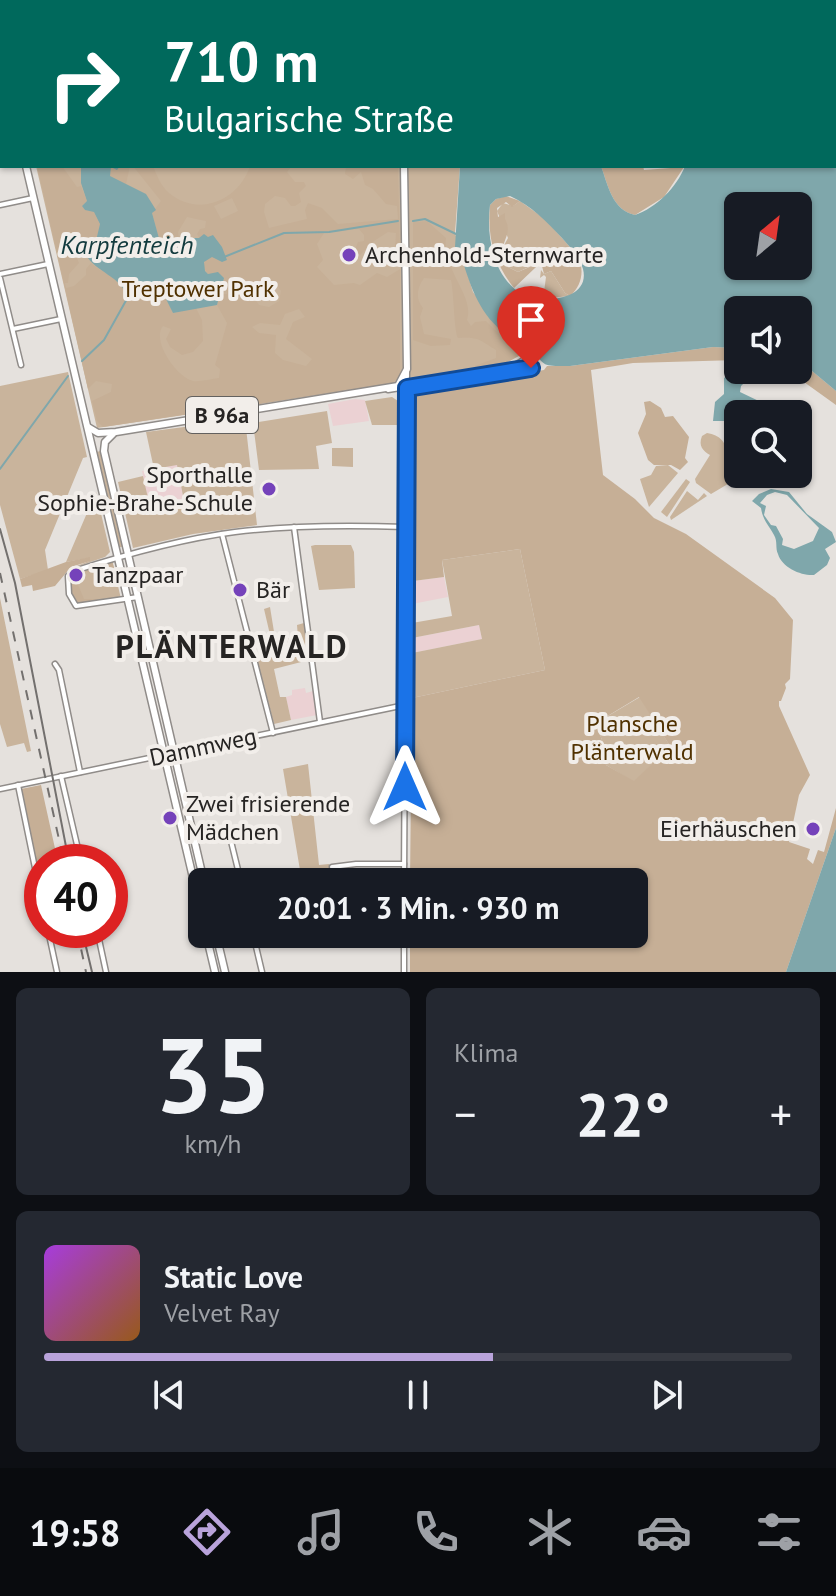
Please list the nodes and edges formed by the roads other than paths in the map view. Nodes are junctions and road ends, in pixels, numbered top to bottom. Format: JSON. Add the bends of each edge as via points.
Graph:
{"nodes":[{"id":1,"x":26,"y":168,"type":"edge"},
{"id":2,"x":404,"y":168,"type":"edge"},
{"id":3,"x":34,"y":198,"type":"junction"},
{"id":4,"x":0,"y":205,"type":"edge"},
{"id":5,"x":49,"y":264,"type":"junction"},
{"id":6,"x":0,"y":276,"type":"edge"},
{"id":7,"x":62,"y":319,"type":"junction"},
{"id":8,"x":13,"y":329,"type":"junction"},
{"id":9,"x":21,"y":365,"type":"dead end"},
{"id":10,"x":407,"y":369,"type":"junction"},
{"id":11,"x":500,"y":374,"type":"junction"},
{"id":12,"x":407,"y":388,"type":"junction"},
{"id":13,"x":386,"y":390,"type":"junction"},
{"id":14,"x":88,"y":427,"type":"junction"},
{"id":15,"x":116,"y":432,"type":"junction"},
{"id":16,"x":294,"y":527,"type":"junction"},
{"id":17,"x":406,"y":527,"type":"junction"},
{"id":18,"x":222,"y":534,"type":"junction"},
{"id":19,"x":128,"y":554,"type":"junction"},
{"id":20,"x":118,"y":557,"type":"junction"},
{"id":21,"x":138,"y":597,"type":"junction"},
{"id":22,"x":128,"y":600,"type":"junction"},
{"id":23,"x":55,"y":664,"type":"dead end"},
{"id":24,"x":405,"y":705,"type":"junction"},
{"id":25,"x":320,"y":723,"type":"junction"},
{"id":26,"x":273,"y":733,"type":"junction"},
{"id":27,"x":173,"y":753,"type":"junction"},
{"id":28,"x":165,"y":755,"type":"junction"},
{"id":29,"x":80,"y":772,"type":"junction"},
{"id":30,"x":61,"y":776,"type":"junction"},
{"id":31,"x":18,"y":785,"type":"junction"},
{"id":32,"x":0,"y":789,"type":"edge"},
{"id":33,"x":228,"y":829,"type":"dead end"},
{"id":34,"x":30,"y":844,"type":"edge"},
{"id":35,"x":77,"y":844,"type":"edge"},
{"id":36,"x":404,"y":864,"type":"junction"},
{"id":37,"x":332,"y":867,"type":"dead end"},
{"id":38,"x":191,"y":868,"type":"edge"},
{"id":39,"x":201,"y":868,"type":"edge"},
{"id":40,"x":238,"y":868,"type":"edge"},
{"id":41,"x":404,"y":868,"type":"edge"},
{"id":42,"x":52,"y":948,"type":"edge"},
{"id":43,"x":101,"y":948,"type":"edge"},
{"id":44,"x":209,"y":948,"type":"edge"},
{"id":45,"x":219,"y":948,"type":"edge"},
{"id":46,"x":256,"y":948,"type":"edge"},
{"id":47,"x":404,"y":948,"type":"edge"},
{"id":48,"x":57,"y":972,"type":"edge"},
{"id":49,"x":106,"y":972,"type":"edge"},
{"id":50,"x":215,"y":972,"type":"edge"},
{"id":51,"x":225,"y":972,"type":"edge"},
{"id":52,"x":262,"y":972,"type":"edge"},
{"id":53,"x":404,"y":972,"type":"edge"}],
"edges":[{"from":1,"to":3,"type":"main road"},
{"from":2,"to":10,"type":"main road"},
{"from":3,"to":4,"type":"street"},
{"from":3,"to":5,"type":"main road"},
{"from":5,"to":6,"type":"street"},
{"from":5,"to":7,"type":"main road"},
{"from":6,"to":8,"type":"street"},
{"from":7,"to":8,"type":"street"},
{"from":7,"to":14,"type":"main road"},
{"from":8,"to":9,"type":"street"},
{"from":10,"to":12,"type":"street"},
{"from":10,"to":13,"type":"main road","via":[[401,383]]},
{"from":11,"to":11,"type":"street","via":[[531,368],[534,366],[525,359]]},
{"from":11,"to":12,"type":"street"},
{"from":12,"to":13,"type":"street"},
{"from":12,"to":17,"type":"street"},
{"from":13,"to":15,"type":"main road","number":"B 96a"},
{"from":14,"to":15,"type":"main road","via":[[98,433]]},
{"from":14,"to":20,"type":"main road"},
{"from":15,"to":19,"type":"main road","via":[[103,448]]},
{"from":16,"to":17,"type":"street"},
{"from":16,"to":18,"type":"street"},
{"from":16,"to":25,"type":"street"},
{"from":17,"to":24,"type":"street"},
{"from":18,"to":19,"type":"street"},
{"from":18,"to":26,"type":"street"},
{"from":19,"to":20,"type":"street"},
{"from":19,"to":21,"type":"main road"},
{"from":20,"to":22,"type":"main road"},
{"from":20,"to":22,"type":"street","via":[[71,572],[69,594],[79,607]]},
{"from":21,"to":22,"type":"street"},
{"from":21,"to":27,"type":"main road"},
{"from":22,"to":28,"type":"main road"},
{"from":23,"to":29,"type":"street"},
{"from":24,"to":25,"type":"street","name":"Dammweg"},
{"from":24,"to":36,"type":"street"},
{"from":25,"to":26,"type":"street","name":"Dammweg"},
{"from":26,"to":27,"type":"street","name":"Dammweg"},
{"from":27,"to":28,"type":"street","name":"Dammweg"},
{"from":27,"to":39,"type":"main road"},
{"from":28,"to":29,"type":"street","name":"Dammweg"},
{"from":28,"to":38,"type":"main road"},
{"from":29,"to":30,"type":"street","name":"Dammweg"},
{"from":30,"to":31,"type":"street","name":"Dammweg"},
{"from":30,"to":35,"type":"street"},
{"from":31,"to":32,"type":"street","name":"Dammweg"},
{"from":31,"to":34,"type":"street"},
{"from":33,"to":40,"type":"street"},
{"from":36,"to":37,"type":"street"},
{"from":36,"to":41,"type":"street"},
{"from":42,"to":48,"type":"street"},
{"from":43,"to":49,"type":"street"},
{"from":44,"to":50,"type":"main road"},
{"from":45,"to":51,"type":"main road"},
{"from":46,"to":52,"type":"street"},
{"from":47,"to":53,"type":"street"}]}
